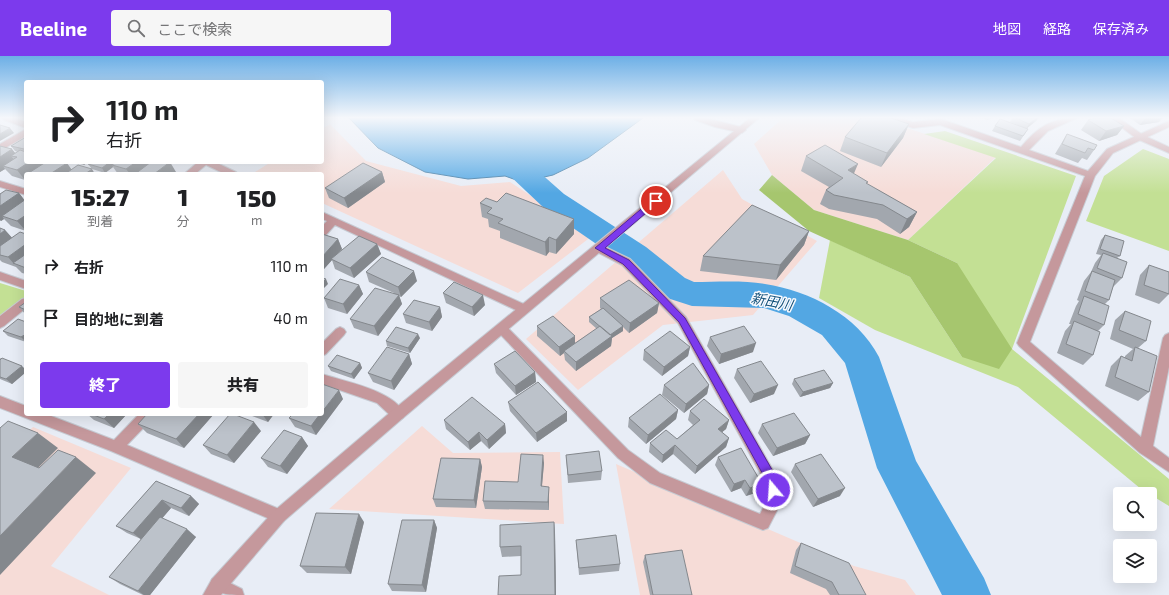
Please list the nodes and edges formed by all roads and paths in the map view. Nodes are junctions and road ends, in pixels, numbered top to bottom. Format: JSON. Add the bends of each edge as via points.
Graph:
{"nodes":[{"id":1,"x":726,"y":143,"type":"edge"},
{"id":2,"x":1006,"y":143,"type":"edge"},
{"id":3,"x":1029,"y":143,"type":"edge"},
{"id":4,"x":1127,"y":143,"type":"edge"},
{"id":5,"x":1154,"y":143,"type":"edge"},
{"id":6,"x":1024,"y":150,"type":"junction"},
{"id":7,"x":1169,"y":150,"type":"edge"},
{"id":8,"x":202,"y":164,"type":"edge"},
{"id":9,"x":211,"y":164,"type":"edge"},
{"id":10,"x":192,"y":172,"type":"edge"},
{"id":11,"x":229,"y":172,"type":"edge"},
{"id":12,"x":1090,"y":175,"type":"junction"},
{"id":13,"x":0,"y":184,"type":"edge"},
{"id":14,"x":24,"y":191,"type":"edge"},
{"id":15,"x":324,"y":217,"type":"edge"},
{"id":16,"x":333,"y":221,"type":"junction"},
{"id":17,"x":324,"y":230,"type":"edge"},
{"id":18,"x":599,"y":248,"type":"junction"},
{"id":19,"x":0,"y":276,"type":"edge"},
{"id":20,"x":24,"y":284,"type":"edge"},
{"id":21,"x":24,"y":304,"type":"edge"},
{"id":22,"x":524,"y":309,"type":"junction"},
{"id":23,"x":0,"y":323,"type":"edge"},
{"id":24,"x":502,"y":328,"type":"junction"},
{"id":25,"x":340,"y":332,"type":"dead end"},
{"id":26,"x":1169,"y":338,"type":"edge"},
{"id":27,"x":324,"y":349,"type":"edge"},
{"id":28,"x":324,"y":380,"type":"edge"},
{"id":29,"x":0,"y":402,"type":"edge"},
{"id":30,"x":24,"y":411,"type":"edge"},
{"id":31,"x":398,"y":414,"type":"junction"},
{"id":32,"x":36,"y":416,"type":"edge"},
{"id":33,"x":146,"y":416,"type":"edge"},
{"id":34,"x":116,"y":447,"type":"junction"},
{"id":35,"x":1145,"y":449,"type":"junction"},
{"id":36,"x":1169,"y":466,"type":"edge"},
{"id":37,"x":280,"y":516,"type":"junction"},
{"id":38,"x":215,"y":590,"type":"edge"},
{"id":39,"x":236,"y":595,"type":"edge"}],
"edges":[{"from":1,"to":18,"type":"street"},
{"from":2,"to":6,"type":"street"},
{"from":3,"to":6,"type":"street"},
{"from":4,"to":12,"type":"street","via":[[1110,151]]},
{"from":5,"to":7,"type":"street"},
{"from":6,"to":12,"type":"street"},
{"from":8,"to":10,"type":"street"},
{"from":9,"to":11,"type":"street"},
{"from":12,"to":35,"type":"street","via":[[1024,343]]},
{"from":13,"to":14,"type":"street"},
{"from":15,"to":16,"type":"street"},
{"from":16,"to":17,"type":"street"},
{"from":16,"to":22,"type":"street"},
{"from":18,"to":22,"type":"street"},
{"from":18,"to":24,"type":"street","via":[[626,262],[682,320],[771,479],[775,502],[763,523],[655,478],[636,464],[623,454]]},
{"from":19,"to":20,"type":"street"},
{"from":21,"to":23,"type":"street"},
{"from":22,"to":24,"type":"street"},
{"from":24,"to":31,"type":"street"},
{"from":25,"to":27,"type":"street"},
{"from":26,"to":35,"type":"street"},
{"from":28,"to":31,"type":"street","via":[[382,399]]},
{"from":29,"to":30,"type":"street"},
{"from":31,"to":37,"type":"street"},
{"from":32,"to":34,"type":"street"},
{"from":33,"to":34,"type":"street"},
{"from":34,"to":37,"type":"street"},
{"from":35,"to":36,"type":"street"},
{"from":37,"to":38,"type":"street"},
{"from":38,"to":39,"type":"street"}]}
